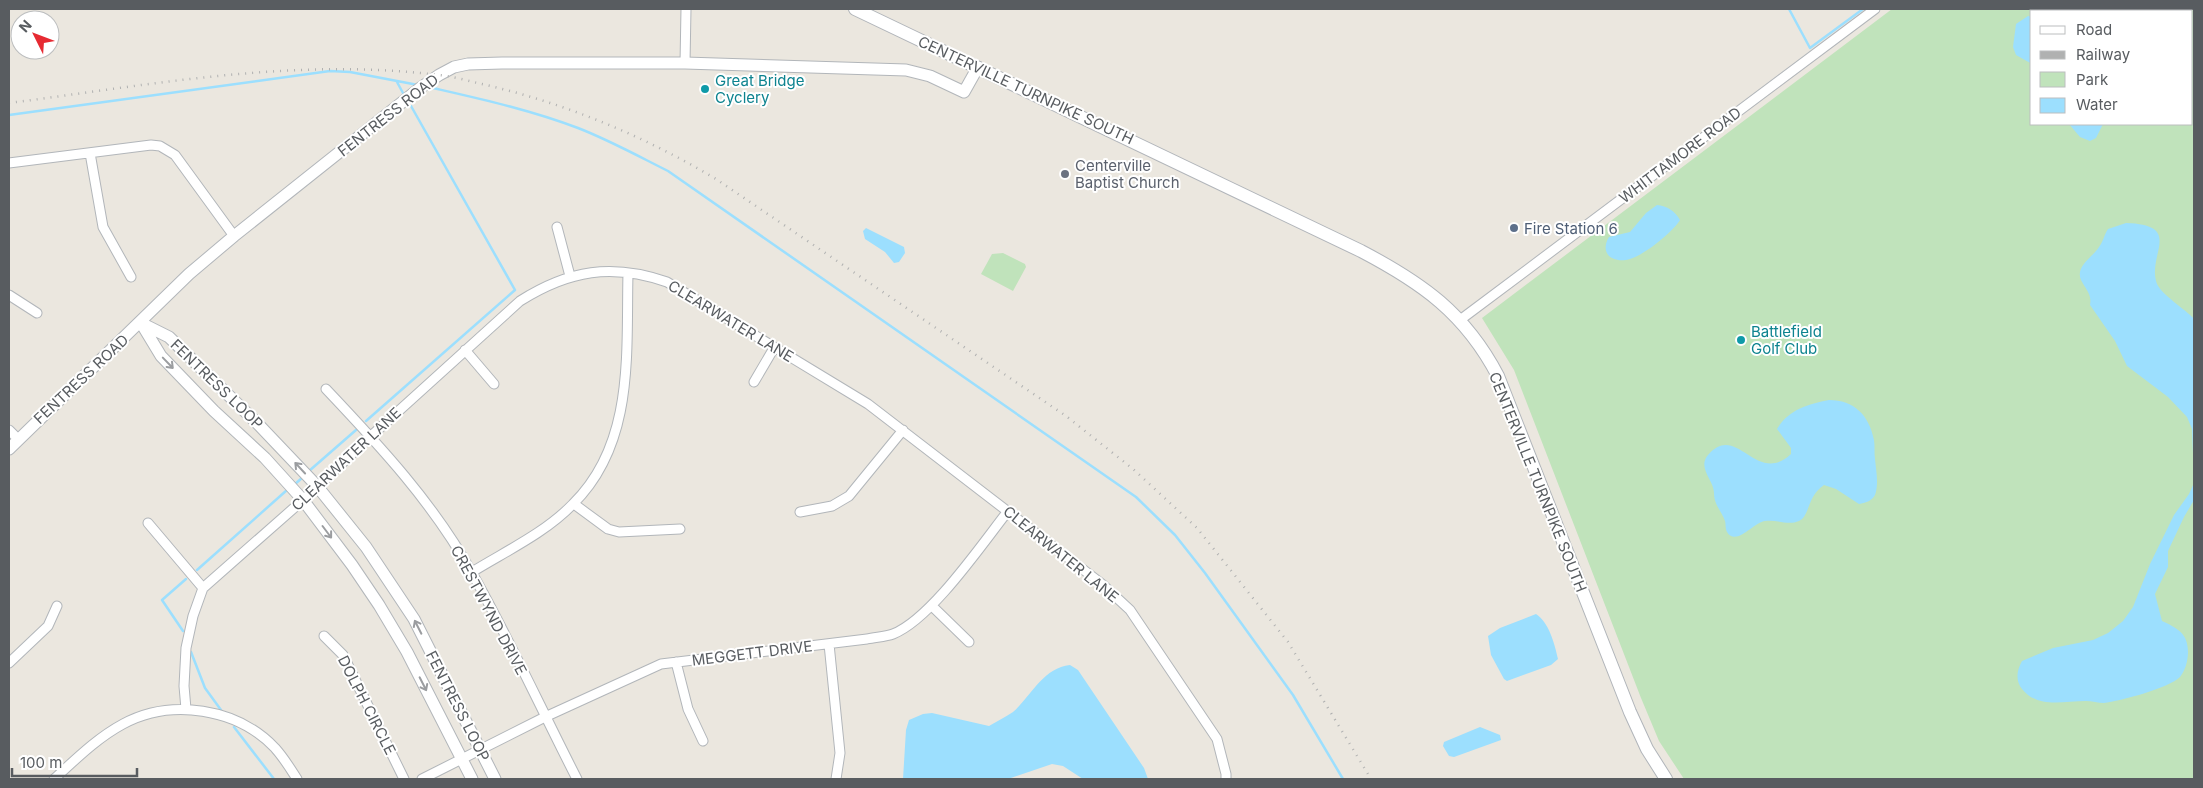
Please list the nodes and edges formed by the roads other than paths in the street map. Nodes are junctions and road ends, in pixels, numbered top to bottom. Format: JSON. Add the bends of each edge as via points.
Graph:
{"nodes":[{"id":1,"x":686,"y":9,"type":"edge"},
{"id":2,"x":855,"y":9,"type":"edge"},
{"id":3,"x":1875,"y":9,"type":"edge"},
{"id":4,"x":685,"y":63,"type":"junction"},
{"id":5,"x":978,"y":67,"type":"junction"},
{"id":6,"x":90,"y":153,"type":"junction"},
{"id":7,"x":9,"y":163,"type":"edge"},
{"id":8,"x":556,"y":227,"type":"dead end"},
{"id":9,"x":234,"y":236,"type":"junction"},
{"id":10,"x":628,"y":273,"type":"junction"},
{"id":11,"x":570,"y":276,"type":"junction"},
{"id":12,"x":131,"y":277,"type":"dead end"},
{"id":13,"x":9,"y":295,"type":"edge"},
{"id":14,"x":37,"y":313,"type":"dead end"},
{"id":15,"x":1460,"y":320,"type":"junction"},
{"id":16,"x":140,"y":323,"type":"junction"},
{"id":17,"x":774,"y":348,"type":"junction"},
{"id":18,"x":464,"y":350,"type":"junction"},
{"id":19,"x":754,"y":382,"type":"dead end"},
{"id":20,"x":494,"y":384,"type":"dead end"},
{"id":21,"x":326,"y":389,"type":"dead end"},
{"id":22,"x":9,"y":430,"type":"edge"},
{"id":23,"x":903,"y":430,"type":"junction"},
{"id":24,"x":370,"y":436,"type":"junction"},
{"id":25,"x":18,"y":440,"type":"junction"},
{"id":26,"x":9,"y":449,"type":"edge"},
{"id":27,"x":316,"y":486,"type":"junction"},
{"id":28,"x":303,"y":500,"type":"junction"},
{"id":29,"x":574,"y":504,"type":"junction"},
{"id":30,"x":1008,"y":511,"type":"junction"},
{"id":31,"x":800,"y":512,"type":"dead end"},
{"id":32,"x":148,"y":523,"type":"dead end"},
{"id":33,"x":680,"y":529,"type":"dead end"},
{"id":34,"x":472,"y":572,"type":"junction"},
{"id":35,"x":203,"y":588,"type":"junction"},
{"id":36,"x":57,"y":606,"type":"dead end"},
{"id":37,"x":932,"y":606,"type":"junction"},
{"id":38,"x":324,"y":636,"type":"dead end"},
{"id":39,"x":969,"y":642,"type":"dead end"},
{"id":40,"x":829,"y":644,"type":"junction"},
{"id":41,"x":676,"y":662,"type":"junction"},
{"id":42,"x":9,"y":663,"type":"edge"},
{"id":43,"x":186,"y":709,"type":"junction"},
{"id":44,"x":546,"y":717,"type":"junction"},
{"id":45,"x":703,"y":741,"type":"dead end"},
{"id":46,"x":480,"y":750,"type":"junction"},
{"id":47,"x":462,"y":759,"type":"junction"},
{"id":48,"x":54,"y":779,"type":"edge"},
{"id":49,"x":297,"y":779,"type":"edge"},
{"id":50,"x":404,"y":779,"type":"edge"},
{"id":51,"x":422,"y":779,"type":"edge"},
{"id":52,"x":472,"y":779,"type":"edge"},
{"id":53,"x":495,"y":779,"type":"edge"},
{"id":54,"x":577,"y":779,"type":"edge"},
{"id":55,"x":836,"y":779,"type":"edge"},
{"id":56,"x":1226,"y":779,"type":"edge"},
{"id":57,"x":1666,"y":779,"type":"edge"}],
"edges":[{"from":1,"to":4,"type":"street"},
{"from":2,"to":5,"type":"main road","name":"CENTERVILLE TURNPIKE SOUTH"},
{"from":3,"to":15,"type":"street","name":"WHITTAMORE ROAD"},
{"from":4,"to":5,"type":"street","name":"FENTRESS ROAD","via":[[915,71],[964,92]]},
{"from":4,"to":9,"type":"street","name":"FENTRESS ROAD","via":[[502,63],[468,64],[450,69],[420,88]]},
{"from":5,"to":15,"type":"main road","name":"CENTERVILLE TURNPIKE SOUTH","via":[[1378,259],[1425,288]]},
{"from":6,"to":7,"type":"street"},
{"from":6,"to":9,"type":"street","via":[[151,145],[168,150],[175,155]]},
{"from":6,"to":12,"type":"street","via":[[103,227]]},
{"from":8,"to":11,"type":"street"},
{"from":9,"to":16,"type":"street","name":"FENTRESS ROAD","via":[[189,274]]},
{"from":10,"to":11,"type":"street","name":"CLEARWATER LANE","via":[[604,271]]},
{"from":10,"to":17,"type":"street","name":"CLEARWATER LANE","via":[[668,282]]},
{"from":10,"to":29,"type":"street","via":[[626,382],[622,406],[603,464]]},
{"from":11,"to":18,"type":"street","name":"CLEARWATER LANE","via":[[520,301]]},
{"from":13,"to":14,"type":"street"},
{"from":15,"to":57,"type":"main road","name":"CENTERVILLE TURNPIKE SOUTH","via":[[1483,351],[1501,384],[1630,712],[1647,749]]},
{"from":16,"to":25,"type":"street","name":"FENTRESS ROAD"},
{"from":27,"to":16,"type":"street","name":"FENTRESS LOOP","one_way":true,"via":[[169,337]]},
{"from":16,"to":28,"type":"street","name":"FENTRESS LOOP","one_way":true,"via":[[161,356]]},
{"from":17,"to":19,"type":"street"},
{"from":17,"to":23,"type":"street","name":"CLEARWATER LANE","via":[[868,404]]},
{"from":18,"to":20,"type":"street"},
{"from":18,"to":24,"type":"street","name":"CLEARWATER LANE"},
{"from":21,"to":24,"type":"street","name":"CRESTWYND DRIVE"},
{"from":22,"to":25,"type":"street"},
{"from":23,"to":30,"type":"street","name":"CLEARWATER LANE"},
{"from":23,"to":31,"type":"street","via":[[849,496],[832,506]]},
{"from":24,"to":27,"type":"street","name":"CLEARWATER LANE"},
{"from":24,"to":34,"type":"street","name":"CRESTWYND DRIVE","via":[[418,493]]},
{"from":25,"to":26,"type":"street","name":"FENTRESS ROAD"},
{"from":27,"to":28,"type":"street","name":"CLEARWATER LANE"},
{"from":46,"to":27,"type":"street","name":"FENTRESS LOOP","one_way":true,"via":[[414,619],[366,547]]},
{"from":28,"to":35,"type":"street","name":"CLEARWATER LANE"},
{"from":28,"to":47,"type":"street","name":"FENTRESS LOOP","one_way":true,"via":[[379,605]]},
{"from":29,"to":33,"type":"street","via":[[614,530]]},
{"from":29,"to":34,"type":"street","via":[[552,523]]},
{"from":30,"to":37,"type":"street","name":"MEGGETT DRIVE"},
{"from":30,"to":56,"type":"street","name":"CLEARWATER LANE","via":[[1102,584],[1130,610],[1217,739]]},
{"from":32,"to":35,"type":"street"},
{"from":34,"to":44,"type":"street","name":"CRESTWYND DRIVE"},
{"from":35,"to":43,"type":"street","name":"CLEARWATER LANE","via":[[186,648]]},
{"from":36,"to":42,"type":"street","via":[[48,626]]},
{"from":37,"to":39,"type":"street"},
{"from":37,"to":40,"type":"street","name":"MEGGETT DRIVE","via":[[894,634]]},
{"from":38,"to":50,"type":"street","name":"DOLPH CIRCLE","via":[[343,654]]},
{"from":40,"to":41,"type":"street","name":"MEGGETT DRIVE"},
{"from":40,"to":55,"type":"street","via":[[840,753]]},
{"from":41,"to":44,"type":"street","name":"MEGGETT DRIVE","via":[[661,664]]},
{"from":41,"to":45,"type":"street","via":[[688,709]]},
{"from":43,"to":48,"type":"street","via":[[149,713],[124,724],[82,753]]},
{"from":43,"to":49,"type":"street","via":[[220,715],[248,726],[274,747]]},
{"from":44,"to":46,"type":"street","name":"MEGGETT DRIVE"},
{"from":44,"to":54,"type":"street"},
{"from":46,"to":47,"type":"street","name":"MEGGETT DRIVE"},
{"from":46,"to":53,"type":"street","name":"FENTRESS LOOP"},
{"from":47,"to":51,"type":"street","name":"MEGGETT DRIVE"},
{"from":47,"to":52,"type":"street","name":"FENTRESS LOOP"}]}
